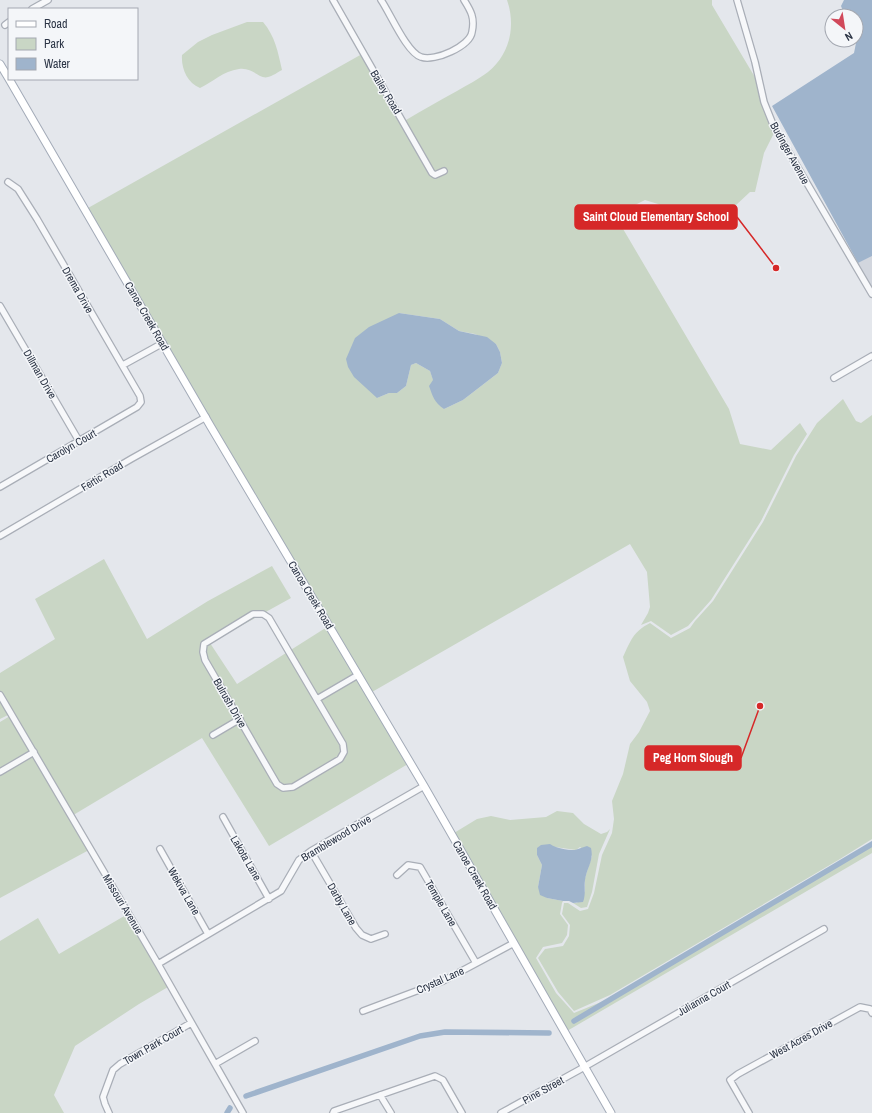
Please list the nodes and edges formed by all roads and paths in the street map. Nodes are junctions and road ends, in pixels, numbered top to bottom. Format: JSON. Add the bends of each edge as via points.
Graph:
{"nodes":[{"id":1,"x":48,"y":0,"type":"edge"},
{"id":2,"x":333,"y":0,"type":"edge"},
{"id":3,"x":381,"y":0,"type":"edge"},
{"id":4,"x":464,"y":0,"type":"edge"},
{"id":5,"x":736,"y":0,"type":"edge"},
{"id":6,"x":34,"y":8,"type":"edge"},
{"id":7,"x":1,"y":68,"type":"edge"},
{"id":8,"x":8,"y":78,"type":"edge"},
{"id":9,"x":10,"y":80,"type":"edge"},
{"id":10,"x":444,"y":171,"type":"dead end"},
{"id":11,"x":8,"y":182,"type":"dead end"},
{"id":12,"x":872,"y":294,"type":"edge"},
{"id":13,"x":0,"y":306,"type":"edge"},
{"id":14,"x":163,"y":343,"type":"junction"},
{"id":15,"x":872,"y":356,"type":"edge"},
{"id":16,"x":123,"y":365,"type":"junction"},
{"id":17,"x":834,"y":378,"type":"dead end"},
{"id":18,"x":141,"y":402,"type":"joint"},
{"id":19,"x":206,"y":417,"type":"junction"},
{"id":20,"x":79,"y":441,"type":"junction"},
{"id":21,"x":0,"y":487,"type":"edge"},
{"id":22,"x":0,"y":536,"type":"edge"},
{"id":23,"x":358,"y":675,"type":"junction"},
{"id":24,"x":0,"y":695,"type":"edge"},
{"id":25,"x":317,"y":699,"type":"junction"},
{"id":26,"x":240,"y":719,"type":"junction"},
{"id":27,"x":213,"y":735,"type":"dead end"},
{"id":28,"x":34,"y":752,"type":"junction"},
{"id":29,"x":0,"y":772,"type":"edge"},
{"id":30,"x":424,"y":786,"type":"junction"},
{"id":31,"x":223,"y":817,"type":"dead end"},
{"id":32,"x":160,"y":849,"type":"dead end"},
{"id":33,"x":312,"y":851,"type":"junction"},
{"id":34,"x":397,"y":875,"type":"dead end"},
{"id":35,"x":269,"y":899,"type":"junction"},
{"id":36,"x":824,"y":929,"type":"dead end"},
{"id":37,"x":208,"y":934,"type":"junction"},
{"id":38,"x":385,"y":934,"type":"dead end"},
{"id":39,"x":514,"y":943,"type":"junction"},
{"id":40,"x":476,"y":963,"type":"junction"},
{"id":41,"x":158,"y":964,"type":"junction"},
{"id":42,"x":363,"y":1011,"type":"dead end"},
{"id":43,"x":872,"y":1013,"type":"edge"},
{"id":44,"x":192,"y":1023,"type":"junction"},
{"id":45,"x":255,"y":1041,"type":"dead end"},
{"id":46,"x":215,"y":1064,"type":"junction"},
{"id":47,"x":585,"y":1066,"type":"junction"},
{"id":48,"x":380,"y":1095,"type":"junction"},
{"id":49,"x":110,"y":1113,"type":"edge"},
{"id":50,"x":243,"y":1113,"type":"edge"},
{"id":51,"x":333,"y":1113,"type":"edge"},
{"id":52,"x":390,"y":1113,"type":"edge"},
{"id":53,"x":462,"y":1113,"type":"edge"},
{"id":54,"x":501,"y":1113,"type":"edge"},
{"id":55,"x":611,"y":1113,"type":"edge"},
{"id":56,"x":749,"y":1113,"type":"edge"}],
"edges":[{"from":1,"to":6,"type":"street"},
{"from":2,"to":10,"type":"street","name":"Bailey Road","via":[[432,173],[435,175]]},
{"from":3,"to":4,"type":"street","via":[[411,51],[421,57],[434,58],[446,54],[468,40],[472,33],[473,15]]},
{"from":5,"to":12,"type":"street","name":"Budinger Avenue","via":[[764,102],[774,127]]},
{"from":7,"to":8,"type":"main road","name":"Canoe Creek Road"},
{"from":9,"to":14,"type":"main road","name":"Canoe Creek Road"},
{"from":11,"to":16,"type":"street","name":"Drema Drive","via":[[18,189],[26,201]]},
{"from":13,"to":20,"type":"street","name":"Dillman Drive"},
{"from":14,"to":16,"type":"street"},
{"from":14,"to":19,"type":"main road","name":"Canoe Creek Road"},
{"from":15,"to":17,"type":"street"},
{"from":16,"to":18,"type":"street","name":"Drema Drive"},
{"from":18,"to":20,"type":"street","name":"Carolyn Court","via":[[137,407]]},
{"from":19,"to":22,"type":"street","name":"Fertic Road"},
{"from":19,"to":23,"type":"main road","name":"Canoe Creek Road"},
{"from":20,"to":21,"type":"street","name":"Carolyn Court"},
{"from":23,"to":25,"type":"street"},
{"from":23,"to":30,"type":"main road","name":"Canoe Creek Road"},
{"from":24,"to":28,"type":"street","name":"Missouri Avenue"},
{"from":25,"to":26,"type":"street","name":"Bulrush Drive","via":[[343,744],[344,752],[340,759],[292,787],[282,788],[277,784]]},
{"from":25,"to":26,"type":"street","name":"Bulrush Drive","via":[[269,618],[263,614],[253,614],[204,644],[203,652],[205,660]]},
{"from":26,"to":27,"type":"street"},
{"from":28,"to":29,"type":"street"},
{"from":28,"to":41,"type":"street","name":"Missouri Avenue"},
{"from":30,"to":33,"type":"street","name":"Bramblewood Drive"},
{"from":30,"to":39,"type":"main road","name":"Canoe Creek Road"},
{"from":31,"to":35,"type":"street","name":"Lakota Lane"},
{"from":32,"to":37,"type":"street","name":"Wekiva Lane"},
{"from":33,"to":35,"type":"street","name":"Bramblewood Drive","via":[[299,860],[281,891]]},
{"from":33,"to":38,"type":"street","name":"Darby Lane","via":[[356,928],[370,938]]},
{"from":34,"to":40,"type":"street","name":"Temple Lane","via":[[408,865],[420,867]]},
{"from":35,"to":37,"type":"street","name":"Bramblewood Drive"},
{"from":36,"to":47,"type":"street","name":"Julianna Court"},
{"from":37,"to":41,"type":"street","name":"Bramblewood Drive"},
{"from":39,"to":40,"type":"street","name":"Crystal Lane"},
{"from":39,"to":47,"type":"main road","name":"Canoe Creek Road"},
{"from":40,"to":42,"type":"street","name":"Crystal Lane","via":[[442,981]]},
{"from":41,"to":44,"type":"street","name":"Missouri Avenue"},
{"from":43,"to":56,"type":"street","name":"West Acres Drive","via":[[870,1009],[860,1007],[730,1080]]},
{"from":44,"to":46,"type":"street","name":"Missouri Avenue"},
{"from":44,"to":49,"type":"street","name":"Town Park Court","via":[[113,1070],[103,1097]]},
{"from":45,"to":46,"type":"street"},
{"from":46,"to":50,"type":"street","name":"Missouri Avenue"},
{"from":47,"to":54,"type":"street","name":"Pine Street"},
{"from":47,"to":55,"type":"main road","name":"Canoe Creek Road"},
{"from":48,"to":51,"type":"street"},
{"from":48,"to":52,"type":"street"},
{"from":48,"to":53,"type":"street","via":[[435,1076],[443,1080]]}]}
